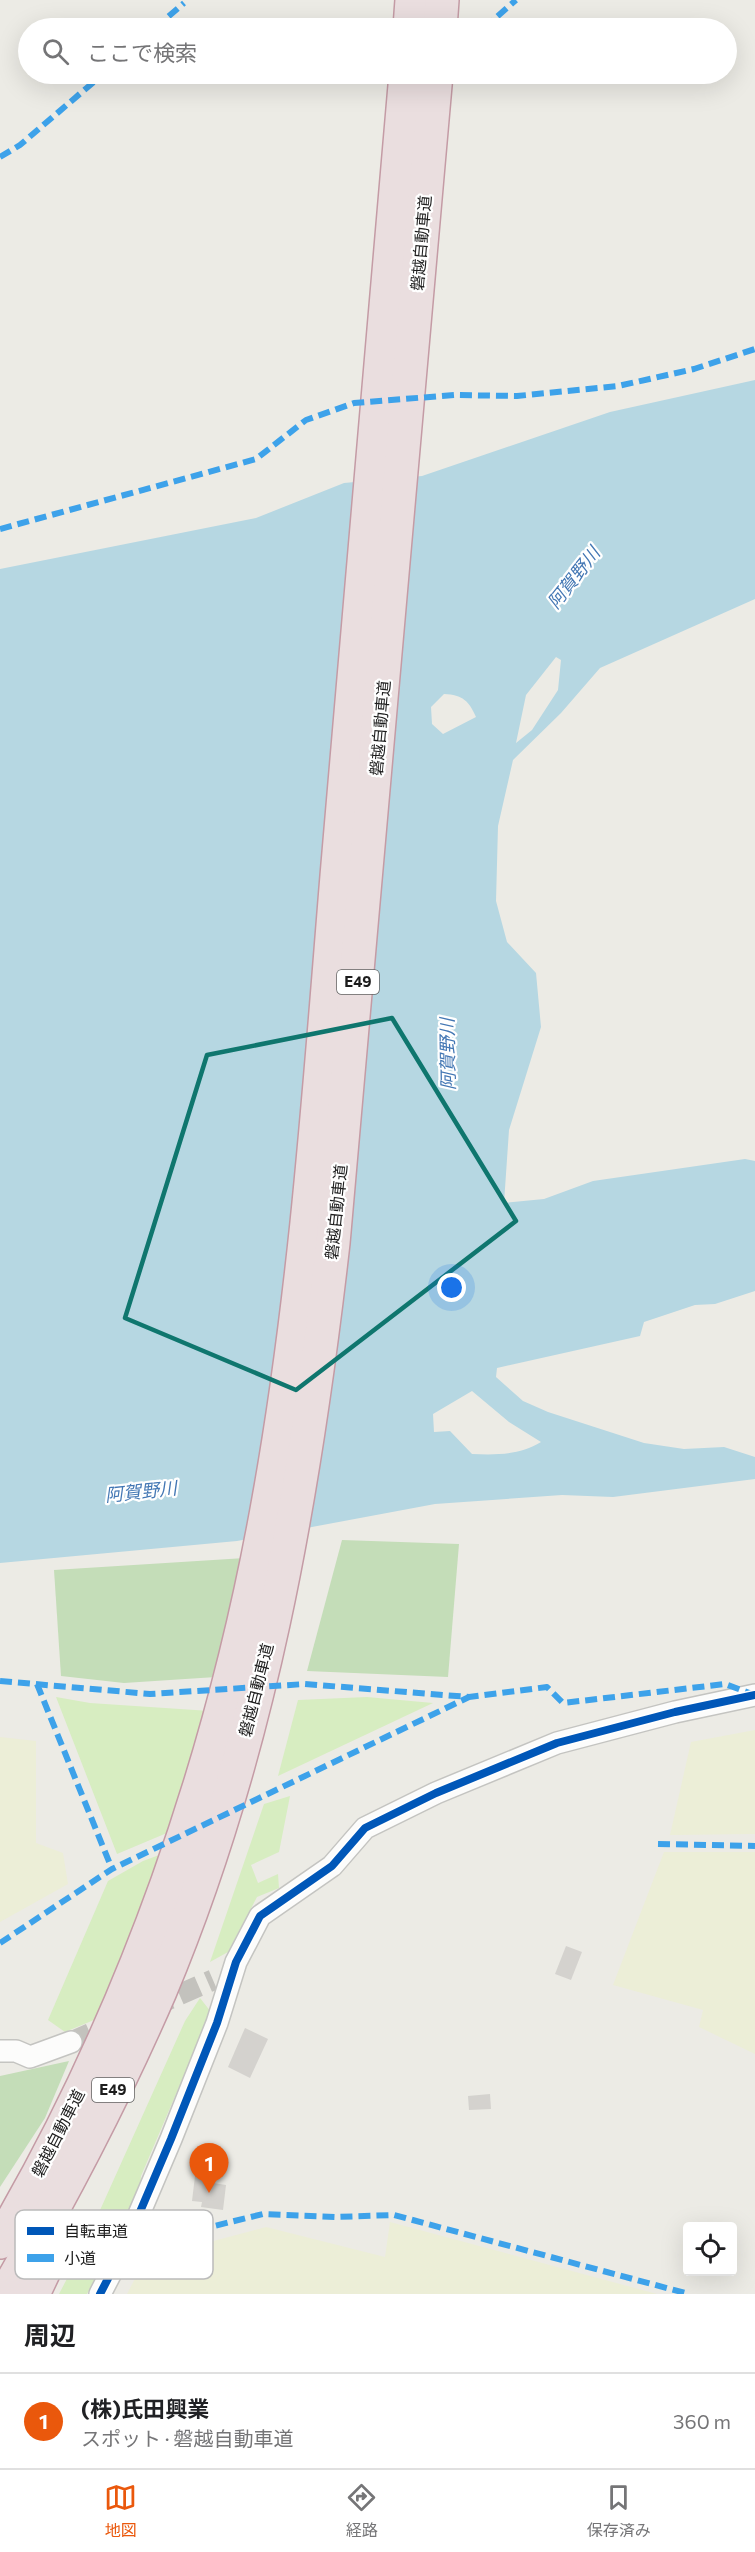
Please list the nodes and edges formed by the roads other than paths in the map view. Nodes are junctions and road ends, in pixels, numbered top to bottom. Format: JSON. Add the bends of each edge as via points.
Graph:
{"nodes":[{"id":1,"x":412,"y":0,"type":"edge"},
{"id":2,"x":442,"y":0,"type":"edge"},
{"id":3,"x":411,"y":18,"type":"edge"},
{"id":4,"x":441,"y":18,"type":"edge"},
{"id":5,"x":405,"y":84,"type":"edge"},
{"id":6,"x":435,"y":84,"type":"edge"},
{"id":7,"x":755,"y":1695,"type":"edge"},
{"id":8,"x":187,"y":1874,"type":"junction"},
{"id":9,"x":236,"y":1962,"type":"junction"},
{"id":10,"x":213,"y":1980,"type":"tunnel mouth"},
{"id":11,"x":71,"y":2042,"type":"tunnel mouth"},
{"id":12,"x":5,"y":2054,"type":"edge"},
{"id":13,"x":17,"y":2210,"type":"edge"},
{"id":14,"x":52,"y":2210,"type":"edge"},
{"id":15,"x":71,"y":2210,"type":"edge"},
{"id":16,"x":141,"y":2210,"type":"edge"},
{"id":17,"x":15,"y":2213,"type":"edge"},
{"id":18,"x":0,"y":2242,"type":"edge"},
{"id":19,"x":15,"y":2276,"type":"edge"},
{"id":20,"x":40,"y":2279,"type":"edge"},
{"id":21,"x":108,"y":2279,"type":"edge"},
{"id":22,"x":5,"y":2294,"type":"edge"},
{"id":23,"x":33,"y":2294,"type":"edge"},
{"id":24,"x":100,"y":2294,"type":"edge"}],
"edges":[{"from":1,"to":3,"type":"highway"},
{"from":2,"to":4,"type":"highway"},
{"from":5,"to":8,"type":"highway","name":"磐越自動車道","number":"E49","via":[[318,1108],[290,1362],[250,1596]]},
{"from":6,"to":8,"type":"highway","name":"磐越自動車道","number":"E49","via":[[347,1110],[319,1370],[277,1607],[250,1717]]},
{"from":7,"to":9,"type":"street","via":[[557,1743],[436,1793],[365,1828],[332,1866],[260,1916]]},
{"from":8,"to":13,"type":"highway","name":"磐越自動車道","number":"E49"},
{"from":8,"to":14,"type":"highway","name":"磐越自動車道","number":"E49","via":[[159,1991]]},
{"from":8,"to":15,"type":"highway","via":[[179,1973]]},
{"from":9,"to":10,"type":"street"},
{"from":9,"to":16,"type":"street","via":[[217,2024]]},
{"from":11,"to":12,"type":"street","via":[[30,2057]]},
{"from":17,"to":18,"type":"highway","name":"磐越自動車道","number":"E49"},
{"from":19,"to":22,"type":"highway","name":"磐越自動車道","number":"E49"},
{"from":20,"to":23,"type":"highway"},
{"from":21,"to":24,"type":"street"}]}
